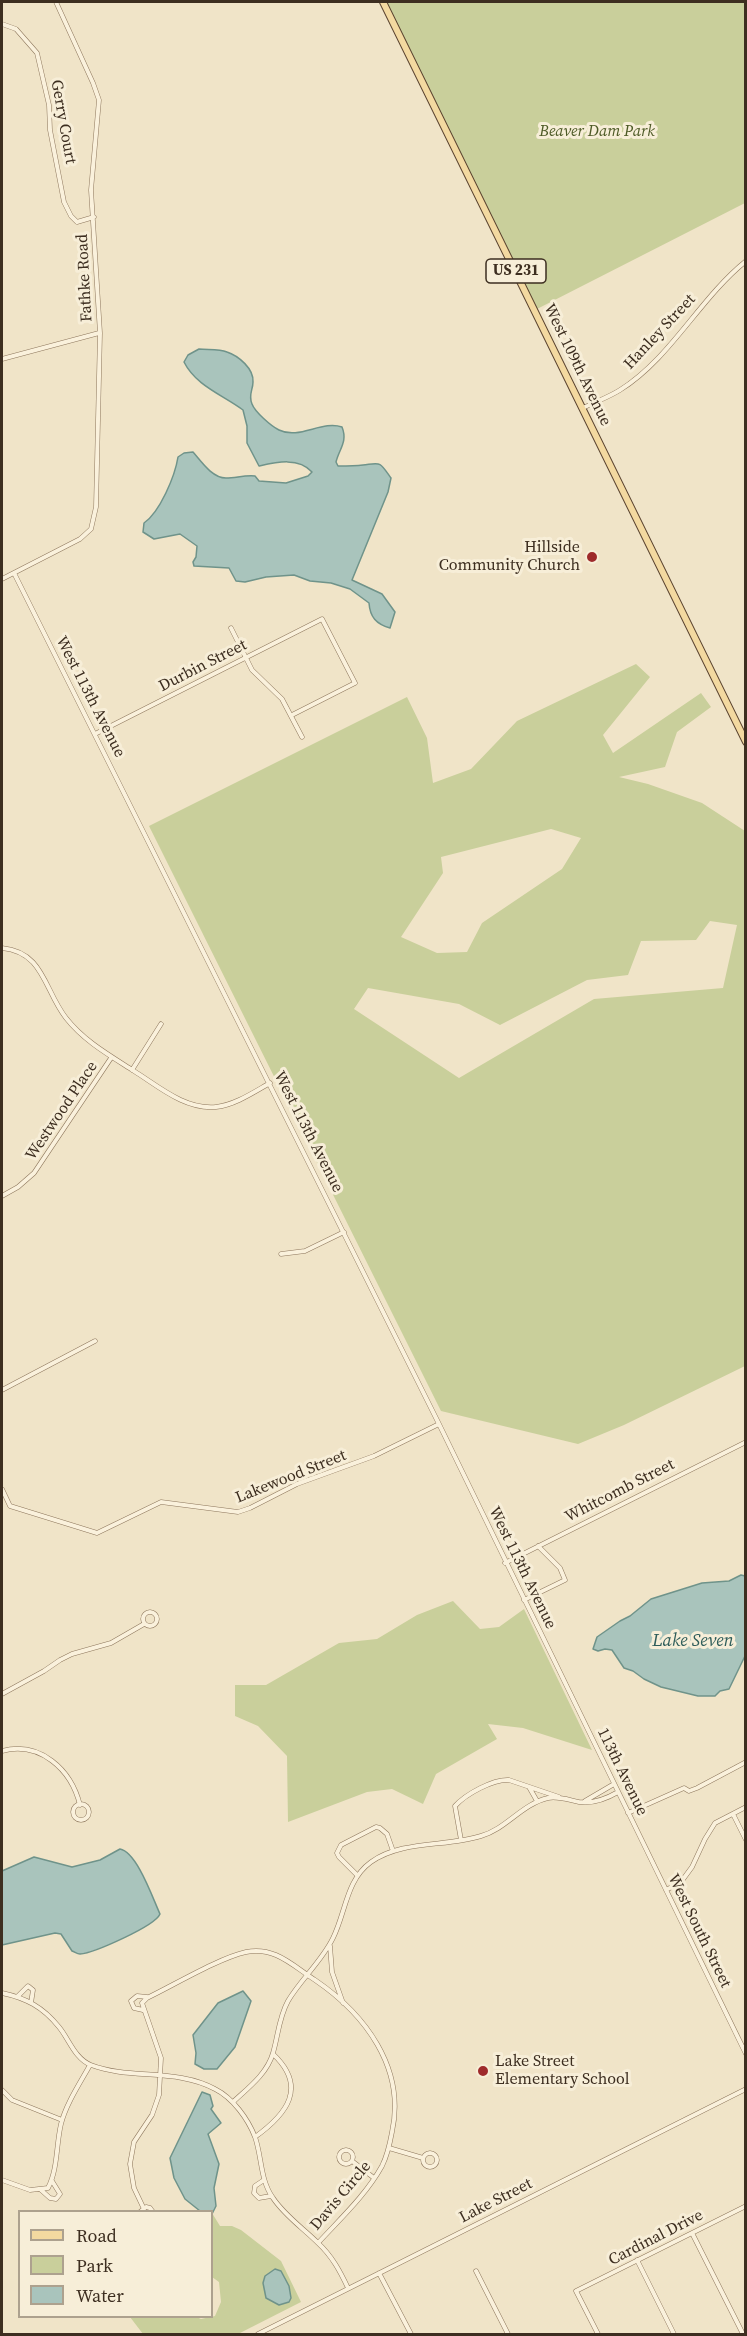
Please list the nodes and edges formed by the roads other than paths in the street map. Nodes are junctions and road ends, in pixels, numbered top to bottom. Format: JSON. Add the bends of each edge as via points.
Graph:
{"nodes":[{"id":1,"x":56,"y":2,"type":"edge"},
{"id":2,"x":383,"y":2,"type":"edge"},
{"id":3,"x":2,"y":24,"type":"edge"},
{"id":4,"x":94,"y":217,"type":"junction"},
{"id":5,"x":746,"y":261,"type":"edge"},
{"id":6,"x":100,"y":333,"type":"junction"},
{"id":7,"x":2,"y":359,"type":"edge"},
{"id":8,"x":583,"y":408,"type":"junction"},
{"id":9,"x":14,"y":573,"type":"junction"},
{"id":10,"x":2,"y":579,"type":"edge"},
{"id":11,"x":231,"y":628,"type":"dead end"},
{"id":12,"x":246,"y":658,"type":"junction"},
{"id":13,"x":292,"y":715,"type":"junction"},
{"id":14,"x":95,"y":734,"type":"junction"},
{"id":15,"x":302,"y":737,"type":"dead end"},
{"id":16,"x":746,"y":742,"type":"edge"},
{"id":17,"x":2,"y":948,"type":"edge"},
{"id":18,"x":161,"y":1024,"type":"dead end"},
{"id":19,"x":111,"y":1058,"type":"junction"},
{"id":20,"x":132,"y":1070,"type":"junction"},
{"id":21,"x":270,"y":1083,"type":"junction"},
{"id":22,"x":2,"y":1196,"type":"edge"},
{"id":23,"x":344,"y":1232,"type":"junction"},
{"id":24,"x":281,"y":1254,"type":"dead end"},
{"id":25,"x":95,"y":1341,"type":"dead end"},
{"id":26,"x":2,"y":1390,"type":"edge"},
{"id":27,"x":439,"y":1424,"type":"junction"},
{"id":28,"x":746,"y":1442,"type":"edge"},
{"id":29,"x":2,"y":1489,"type":"edge"},
{"id":30,"x":538,"y":1546,"type":"junction"},
{"id":31,"x":505,"y":1563,"type":"junction"},
{"id":32,"x":524,"y":1600,"type":"junction"},
{"id":33,"x":144,"y":1624,"type":"dead end"},
{"id":34,"x":2,"y":1694,"type":"edge"},
{"id":35,"x":574,"y":1704,"type":"joint"},
{"id":36,"x":2,"y":1751,"type":"edge"},
{"id":37,"x":746,"y":1762,"type":"edge"},
{"id":38,"x":614,"y":1784,"type":"junction"},
{"id":39,"x":529,"y":1786,"type":"junction"},
{"id":40,"x":618,"y":1792,"type":"junction"},
{"id":41,"x":564,"y":1798,"type":"junction"},
{"id":42,"x":537,"y":1801,"type":"junction"},
{"id":43,"x":585,"y":1802,"type":"junction"},
{"id":44,"x":80,"y":1805,"type":"junction"},
{"id":45,"x":746,"y":1807,"type":"edge"},
{"id":46,"x":628,"y":1813,"type":"junction"},
{"id":47,"x":733,"y":1814,"type":"junction"},
{"id":48,"x":461,"y":1840,"type":"junction"},
{"id":49,"x":746,"y":1840,"type":"edge"},
{"id":50,"x":393,"y":1851,"type":"junction"},
{"id":51,"x":647,"y":1851,"type":"joint"},
{"id":52,"x":357,"y":1875,"type":"junction"},
{"id":53,"x":666,"y":1890,"type":"junction"},
{"id":54,"x":330,"y":1944,"type":"junction"},
{"id":55,"x":306,"y":1975,"type":"junction"},
{"id":56,"x":2,"y":1993,"type":"edge"},
{"id":57,"x":18,"y":1996,"type":"junction"},
{"id":58,"x":147,"y":1998,"type":"junction"},
{"id":59,"x":32,"y":2003,"type":"junction"},
{"id":60,"x":343,"y":2003,"type":"junction"},
{"id":61,"x":143,"y":2010,"type":"junction"},
{"id":62,"x":273,"y":2054,"type":"junction"},
{"id":63,"x":746,"y":2054,"type":"edge"},
{"id":64,"x":90,"y":2065,"type":"junction"},
{"id":65,"x":160,"y":2075,"type":"junction"},
{"id":66,"x":746,"y":2089,"type":"edge"},
{"id":67,"x":2,"y":2090,"type":"edge"},
{"id":68,"x":233,"y":2102,"type":"junction"},
{"id":69,"x":62,"y":2120,"type":"junction"},
{"id":70,"x":255,"y":2137,"type":"junction"},
{"id":71,"x":389,"y":2148,"type":"junction"},
{"id":72,"x":423,"y":2158,"type":"dead end"},
{"id":73,"x":352,"y":2161,"type":"dead end"},
{"id":74,"x":374,"y":2178,"type":"junction"},
{"id":75,"x":2,"y":2180,"type":"edge"},
{"id":76,"x":264,"y":2180,"type":"junction"},
{"id":77,"x":52,"y":2181,"type":"junction"},
{"id":78,"x":42,"y":2190,"type":"junction"},
{"id":79,"x":271,"y":2196,"type":"junction"},
{"id":80,"x":745,"y":2206,"type":"edge"},
{"id":81,"x":142,"y":2209,"type":"edge"},
{"id":82,"x":692,"y":2233,"type":"junction"},
{"id":83,"x":318,"y":2243,"type":"junction"},
{"id":84,"x":637,"y":2260,"type":"junction"},
{"id":85,"x":476,"y":2271,"type":"dead end"},
{"id":86,"x":379,"y":2273,"type":"junction"},
{"id":87,"x":348,"y":2288,"type":"junction"},
{"id":88,"x":258,"y":2334,"type":"edge"},
{"id":89,"x":411,"y":2334,"type":"edge"},
{"id":90,"x":508,"y":2334,"type":"edge"},
{"id":91,"x":598,"y":2334,"type":"edge"},
{"id":92,"x":674,"y":2334,"type":"edge"},
{"id":93,"x":743,"y":2334,"type":"edge"}],
"edges":[{"from":1,"to":4,"type":"street","name":"Fathke Road","via":[[99,100],[91,190]]},
{"from":2,"to":8,"type":"main road","name":"West 109th Avenue","number":"US 231"},
{"from":3,"to":4,"type":"street","name":"Gerry Court","via":[[16,29],[37,53],[64,202],[77,222]]},
{"from":4,"to":6,"type":"street","name":"Fathke Road"},
{"from":5,"to":8,"type":"street","name":"Hanley Street","via":[[696,310],[650,365],[621,389]]},
{"from":6,"to":7,"type":"street"},
{"from":6,"to":9,"type":"street","name":"Fathke Road","via":[[92,530]]},
{"from":8,"to":16,"type":"main road","name":"West 109th Avenue","number":"US 231"},
{"from":9,"to":10,"type":"street","name":"Fathke Road"},
{"from":9,"to":14,"type":"street","name":"West 113th Avenue"},
{"from":11,"to":12,"type":"street"},
{"from":12,"to":13,"type":"street"},
{"from":12,"to":13,"type":"street","name":"Durbin Street","via":[[322,619],[355,682]]},
{"from":12,"to":14,"type":"street","name":"Durbin Street"},
{"from":13,"to":15,"type":"street"},
{"from":14,"to":21,"type":"street","name":"West 113th Avenue"},
{"from":17,"to":19,"type":"street","via":[[22,953],[34,963],[64,1016]]},
{"from":18,"to":20,"type":"street"},
{"from":19,"to":20,"type":"street"},
{"from":19,"to":22,"type":"street","name":"Westwood Place","via":[[34,1173]]},
{"from":20,"to":21,"type":"street","via":[[170,1095],[192,1104],[216,1107],[240,1100]]},
{"from":21,"to":23,"type":"street","name":"West 113th Avenue"},
{"from":23,"to":24,"type":"street","via":[[305,1251]]},
{"from":23,"to":27,"type":"street","name":"West 113th Avenue"},
{"from":25,"to":26,"type":"street"},
{"from":27,"to":29,"type":"street","name":"Lakewood Street","via":[[374,1456],[297,1484],[238,1512],[160,1502],[97,1533],[10,1506]]},
{"from":27,"to":31,"type":"street","name":"West 113th Avenue"},
{"from":28,"to":30,"type":"street","name":"Whitcomb Street"},
{"from":30,"to":31,"type":"street","name":"Whitcomb Street"},
{"from":30,"to":32,"type":"street","via":[[566,1578]]},
{"from":31,"to":32,"type":"street","name":"West 113th Avenue"},
{"from":32,"to":35,"type":"street","name":"West 113th Avenue"},
{"from":33,"to":34,"type":"street","via":[[111,1643],[66,1657]]},
{"from":35,"to":38,"type":"street","name":"113th Avenue"},
{"from":36,"to":44,"type":"street","via":[[34,1751],[49,1758],[69,1777]]},
{"from":37,"to":46,"type":"street","via":[[697,1788],[684,1788]]},
{"from":38,"to":40,"type":"street","name":"113th Avenue"},
{"from":38,"to":43,"type":"street"},
{"from":39,"to":41,"type":"street"},
{"from":39,"to":42,"type":"street"},
{"from":39,"to":48,"type":"street","via":[[502,1779],[460,1800],[455,1806]]},
{"from":40,"to":43,"type":"street"},
{"from":40,"to":46,"type":"street","name":"113th Avenue"},
{"from":41,"to":42,"type":"street"},
{"from":41,"to":43,"type":"street"},
{"from":42,"to":48,"type":"street","via":[[502,1828]]},
{"from":44,"to":44,"type":"street","via":[[73,1812],[81,1820],[89,1812]]},
{"from":45,"to":47,"type":"street"},
{"from":46,"to":51,"type":"street","name":"113th Avenue"},
{"from":47,"to":49,"type":"street"},
{"from":47,"to":53,"type":"street","via":[[715,1823],[687,1875]]},
{"from":48,"to":50,"type":"street"},
{"from":50,"to":52,"type":"street"},
{"from":50,"to":52,"type":"street","via":[[380,1827],[341,1845],[339,1857]]},
{"from":51,"to":53,"type":"street","name":"West South Street"},
{"from":52,"to":54,"type":"street"},
{"from":53,"to":63,"type":"street","name":"West South Street"},
{"from":54,"to":55,"type":"street"},
{"from":54,"to":60,"type":"street","name":"Davis Circle","via":[[332,1972]]},
{"from":55,"to":58,"type":"street","name":"Davis Circle","via":[[292,1962],[272,1953],[247,1952]]},
{"from":55,"to":60,"type":"street","name":"Davis Circle"},
{"from":55,"to":62,"type":"street","via":[[287,2002]]},
{"from":56,"to":57,"type":"street"},
{"from":57,"to":59,"type":"street"},
{"from":57,"to":59,"type":"street","via":[[28,1986],[33,1990]]},
{"from":58,"to":61,"type":"street","name":"Davis Circle","via":[[141,2003]]},
{"from":58,"to":61,"type":"street","via":[[137,1996],[131,2001],[134,2008]]},
{"from":59,"to":64,"type":"street","via":[[59,2027]]},
{"from":60,"to":71,"type":"street","name":"Davis Circle","via":[[372,2034],[392,2078],[396,2100]]},
{"from":61,"to":65,"type":"street","via":[[159,2050]]},
{"from":62,"to":68,"type":"street","via":[[258,2079]]},
{"from":62,"to":70,"type":"street","via":[[284,2064],[291,2093],[278,2120]]},
{"from":64,"to":65,"type":"street"},
{"from":64,"to":69,"type":"street"},
{"from":65,"to":68,"type":"street","via":[[196,2081]]},
{"from":65,"to":81,"type":"street","via":[[159,2095],[152,2115],[134,2142],[130,2164]]},
{"from":66,"to":86,"type":"street","name":"Lake Street"},
{"from":67,"to":69,"type":"street","via":[[12,2100]]},
{"from":68,"to":70,"type":"street"},
{"from":69,"to":77,"type":"street"},
{"from":70,"to":76,"type":"street"},
{"from":71,"to":72,"type":"street"},
{"from":71,"to":74,"type":"street","name":"Davis Circle"},
{"from":73,"to":74,"type":"street"},
{"from":74,"to":83,"type":"street","name":"Davis Circle"},
{"from":75,"to":78,"type":"street","via":[[20,2188]]},
{"from":76,"to":79,"type":"street"},
{"from":76,"to":79,"type":"street","via":[[255,2186],[254,2193],[259,2198]]},
{"from":77,"to":78,"type":"street"},
{"from":77,"to":78,"type":"street","via":[[60,2194],[56,2199]]},
{"from":79,"to":83,"type":"street"},
{"from":80,"to":82,"type":"street","name":"Cardinal Drive"},
{"from":82,"to":84,"type":"street","name":"Cardinal Drive"},
{"from":82,"to":93,"type":"street"},
{"from":83,"to":87,"type":"street","via":[[337,2266]]},
{"from":84,"to":91,"type":"street","name":"Cardinal Drive","via":[[576,2292]]},
{"from":84,"to":92,"type":"street"},
{"from":85,"to":90,"type":"street"},
{"from":86,"to":87,"type":"street","name":"Lake Street"},
{"from":86,"to":89,"type":"street"},
{"from":87,"to":88,"type":"street","name":"Lake Street"}]}
